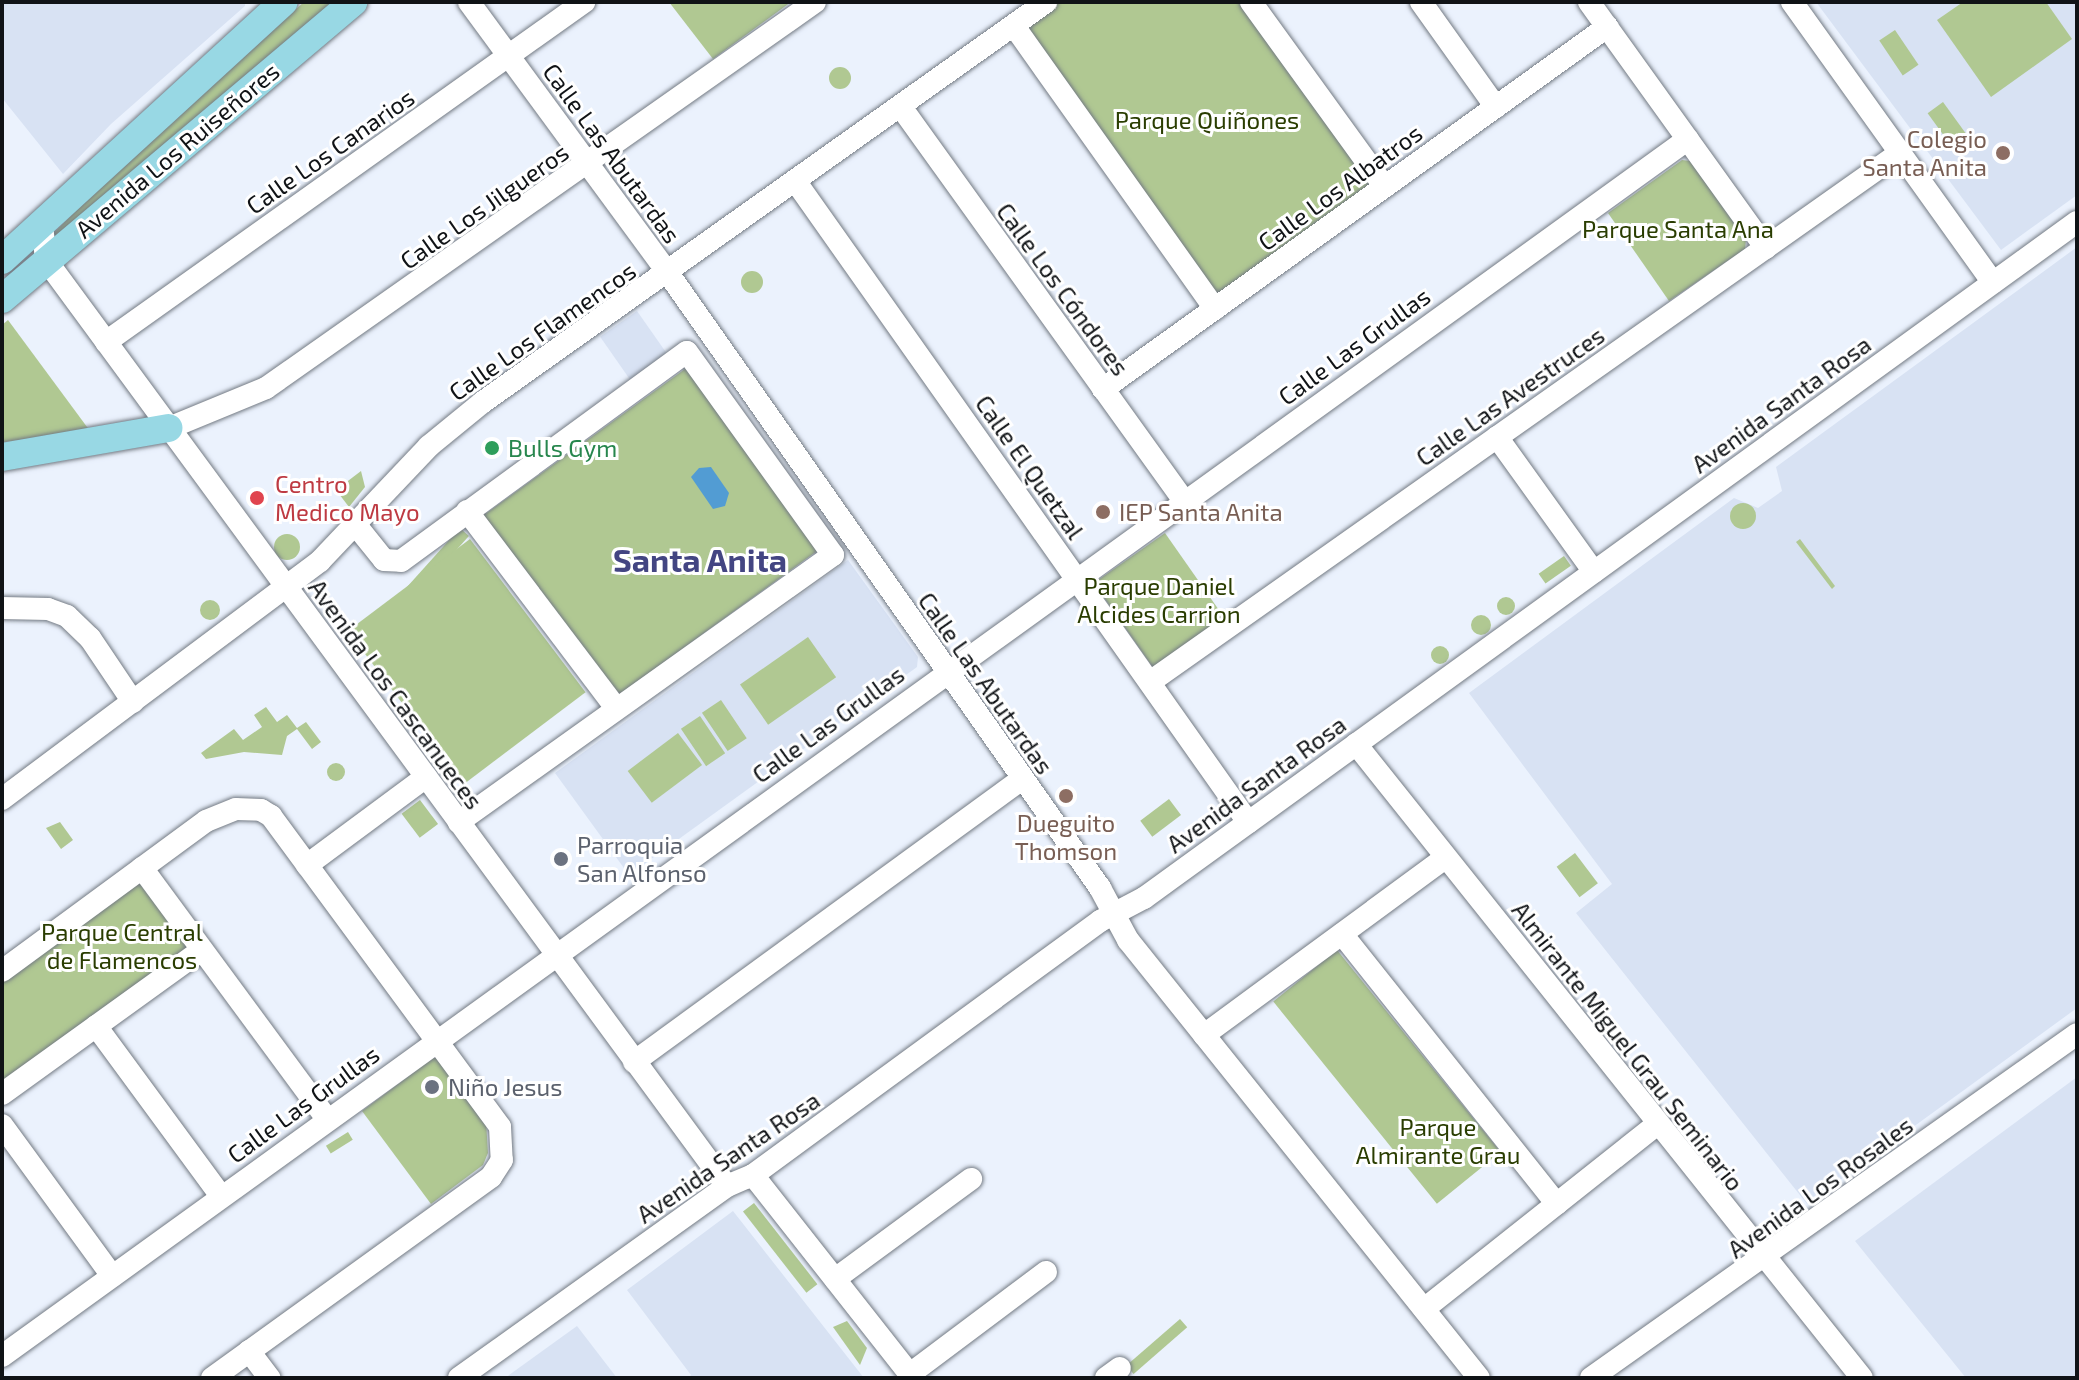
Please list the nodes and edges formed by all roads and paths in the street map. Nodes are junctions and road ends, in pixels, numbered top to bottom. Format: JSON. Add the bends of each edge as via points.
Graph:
{"nodes":[{"id":1,"x":257,"y":2,"type":"edge"},
{"id":2,"x":284,"y":2,"type":"edge"},
{"id":3,"x":353,"y":2,"type":"edge"},
{"id":4,"x":469,"y":2,"type":"edge"},
{"id":5,"x":584,"y":2,"type":"edge"},
{"id":6,"x":815,"y":2,"type":"edge"},
{"id":7,"x":1046,"y":2,"type":"edge"},
{"id":8,"x":1251,"y":2,"type":"edge"},
{"id":9,"x":1421,"y":2,"type":"edge"},
{"id":10,"x":1589,"y":2,"type":"edge"},
{"id":11,"x":1792,"y":2,"type":"edge"},
{"id":12,"x":1014,"y":26,"type":"junction"},
{"id":13,"x":1607,"y":27,"type":"junction"},
{"id":14,"x":251,"y":30,"type":"junction"},
{"id":15,"x":509,"y":56,"type":"junction"},
{"id":16,"x":901,"y":107,"type":"junction"},
{"id":17,"x":1496,"y":107,"type":"junction"},
{"id":18,"x":1688,"y":139,"type":"junction"},
{"id":19,"x":1900,"y":153,"type":"junction"},
{"id":20,"x":589,"y":165,"type":"junction"},
{"id":21,"x":796,"y":182,"type":"junction"},
{"id":22,"x":1385,"y":187,"type":"junction"},
{"id":23,"x":2077,"y":222,"type":"edge"},
{"id":24,"x":42,"y":226,"type":"junction"},
{"id":25,"x":1766,"y":248,"type":"junction"},
{"id":26,"x":2,"y":260,"type":"edge"},
{"id":27,"x":46,"y":260,"type":"junction"},
{"id":28,"x":668,"y":273,"type":"junction"},
{"id":29,"x":1993,"y":283,"type":"junction"},
{"id":30,"x":2,"y":299,"type":"edge"},
{"id":31,"x":1215,"y":309,"type":"junction"},
{"id":32,"x":106,"y":342,"type":"junction"},
{"id":33,"x":1103,"y":389,"type":"junction"},
{"id":34,"x":169,"y":428,"type":"junction"},
{"id":35,"x":1497,"y":437,"type":"junction"},
{"id":36,"x":2,"y":457,"type":"edge"},
{"id":37,"x":1184,"y":501,"type":"junction"},
{"id":38,"x":467,"y":511,"type":"junction"},
{"id":39,"x":355,"y":524,"type":"junction"},
{"id":40,"x":1594,"y":572,"type":"junction"},
{"id":41,"x":1077,"y":577,"type":"junction"},
{"id":42,"x":286,"y":588,"type":"junction"},
{"id":43,"x":2,"y":608,"type":"edge"},
{"id":44,"x":945,"y":672,"type":"junction"},
{"id":45,"x":1150,"y":682,"type":"junction"},
{"id":46,"x":133,"y":702,"type":"junction"},
{"id":47,"x":616,"y":708,"type":"junction"},
{"id":48,"x":1356,"y":744,"type":"junction"},
{"id":49,"x":426,"y":777,"type":"junction"},
{"id":50,"x":1022,"y":779,"type":"junction"},
{"id":51,"x":2,"y":799,"type":"edge"},
{"id":52,"x":459,"y":822,"type":"junction"},
{"id":53,"x":1248,"y":822,"type":"junction"},
{"id":54,"x":1446,"y":857,"type":"junction"},
{"id":55,"x":307,"y":865,"type":"junction"},
{"id":56,"x":142,"y":868,"type":"junction"},
{"id":57,"x":1114,"y":913,"type":"junction"},
{"id":58,"x":1342,"y":934,"type":"junction"},
{"id":59,"x":202,"y":950,"type":"junction"},
{"id":60,"x":554,"y":953,"type":"junction"},
{"id":61,"x":2,"y":971,"type":"edge"},
{"id":62,"x":96,"y":1026,"type":"junction"},
{"id":63,"x":2077,"y":1034,"type":"edge"},
{"id":64,"x":1204,"y":1035,"type":"junction"},
{"id":65,"x":437,"y":1039,"type":"junction"},
{"id":66,"x":634,"y":1062,"type":"junction"},
{"id":67,"x":2,"y":1094,"type":"edge"},
{"id":68,"x":327,"y":1119,"type":"junction"},
{"id":69,"x":1657,"y":1124,"type":"junction"},
{"id":70,"x":2,"y":1125,"type":"edge"},
{"id":71,"x":753,"y":1175,"type":"junction"},
{"id":72,"x":971,"y":1179,"type":"dead end"},
{"id":73,"x":727,"y":1186,"type":"junction"},
{"id":74,"x":221,"y":1196,"type":"junction"},
{"id":75,"x":1557,"y":1204,"type":"junction"},
{"id":76,"x":1765,"y":1259,"type":"junction"},
{"id":77,"x":1046,"y":1272,"type":"dead end"},
{"id":78,"x":112,"y":1276,"type":"junction"},
{"id":79,"x":835,"y":1279,"type":"junction"},
{"id":80,"x":1424,"y":1309,"type":"junction"},
{"id":81,"x":249,"y":1351,"type":"junction"},
{"id":82,"x":3,"y":1355,"type":"edge"},
{"id":83,"x":1853,"y":1375,"type":"edge"},
{"id":84,"x":911,"y":1376,"type":"edge"},
{"id":85,"x":212,"y":1378,"type":"edge"},
{"id":86,"x":269,"y":1378,"type":"edge"},
{"id":87,"x":459,"y":1378,"type":"edge"},
{"id":88,"x":1479,"y":1378,"type":"edge"},
{"id":89,"x":1591,"y":1378,"type":"edge"}],
"edges":[{"from":1,"to":14,"type":"street"},
{"from":2,"to":14,"type":"main road","name":"Avenida Los Ruiseñores"},
{"from":3,"to":27,"type":"main road","name":"Avenida Los Ruiseñores"},
{"from":4,"to":15,"type":"street","name":"Calle Las Abutardas"},
{"from":5,"to":15,"type":"street","name":"Calle Los Canarios"},
{"from":6,"to":20,"type":"street","name":"Calle Los Jilgueros"},
{"from":7,"to":12,"type":"street","name":"Calle Los Flamencos"},
{"from":8,"to":22,"type":"street"},
{"from":9,"to":17,"type":"street"},
{"from":10,"to":13,"type":"street"},
{"from":11,"to":19,"type":"street"},
{"from":12,"to":16,"type":"street","name":"Calle Los Flamencos"},
{"from":12,"to":31,"type":"street"},
{"from":13,"to":17,"type":"street","name":"Calle Los Albatros"},
{"from":13,"to":18,"type":"street"},
{"from":14,"to":24,"type":"main road","name":"Avenida Los Ruiseñores"},
{"from":15,"to":20,"type":"street","name":"Calle Las Abutardas"},
{"from":15,"to":32,"type":"street","name":"Calle Los Canarios"},
{"from":16,"to":21,"type":"street","name":"Calle Los Flamencos"},
{"from":16,"to":33,"type":"street","name":"Calle Los Cóndores"},
{"from":17,"to":22,"type":"street","name":"Calle Los Albatros"},
{"from":18,"to":25,"type":"street"},
{"from":18,"to":37,"type":"street","name":"Calle Las Grullas"},
{"from":19,"to":25,"type":"street","name":"Calle Las Avestruces"},
{"from":19,"to":29,"type":"street"},
{"from":20,"to":28,"type":"street","name":"Calle Las Abutardas"},
{"from":20,"to":34,"type":"street","name":"Calle Los Jilgueros","via":[[266,388]]},
{"from":21,"to":28,"type":"street","name":"Calle Los Flamencos"},
{"from":21,"to":41,"type":"street","name":"Calle El Quetzal"},
{"from":22,"to":31,"type":"street","name":"Calle Los Albatros"},
{"from":23,"to":29,"type":"street","name":"Avenida Santa Rosa"},
{"from":24,"to":26,"type":"main road","name":"Avenida Los Ruiseñores"},
{"from":24,"to":27,"type":"street","name":"Avenida Los Cascanueces"},
{"from":25,"to":35,"type":"street","name":"Calle Las Avestruces"},
{"from":27,"to":30,"type":"main road","name":"Avenida Los Ruiseñores"},
{"from":27,"to":32,"type":"street","name":"Avenida Los Cascanueces"},
{"from":28,"to":39,"type":"street","name":"Calle Los Flamencos","via":[[483,402],[429,446]]},
{"from":28,"to":44,"type":"street","name":"Calle Las Abutardas"},
{"from":29,"to":40,"type":"street","name":"Avenida Santa Rosa"},
{"from":31,"to":33,"type":"street","name":"Calle Los Albatros"},
{"from":32,"to":34,"type":"street","name":"Avenida Los Cascanueces"},
{"from":33,"to":37,"type":"street","name":"Calle Los Cóndores"},
{"from":34,"to":36,"type":"main road"},
{"from":34,"to":42,"type":"street","name":"Avenida Los Cascanueces"},
{"from":35,"to":40,"type":"street"},
{"from":35,"to":45,"type":"street","name":"Calle Las Avestruces"},
{"from":37,"to":41,"type":"street","name":"Calle Las Grullas"},
{"from":38,"to":39,"type":"street","via":[[391,563]]},
{"from":38,"to":47,"type":"street"},
{"from":38,"to":47,"type":"street","via":[[687,352],[833,555]]},
{"from":39,"to":42,"type":"street","name":"Calle Los Flamencos"},
{"from":40,"to":48,"type":"street","name":"Avenida Santa Rosa"},
{"from":41,"to":44,"type":"street","name":"Calle Las Grullas"},
{"from":41,"to":45,"type":"street","name":"Calle El Quetzal"},
{"from":42,"to":46,"type":"street","name":"Calle Los Flamencos"},
{"from":42,"to":49,"type":"street","name":"Avenida Los Cascanueces"},
{"from":43,"to":46,"type":"street","via":[[48,609],[67,616],[90,638]]},
{"from":44,"to":50,"type":"street","name":"Calle Las Abutardas"},
{"from":44,"to":60,"type":"street","name":"Calle Las Grullas"},
{"from":45,"to":53,"type":"street","name":"Calle El Quetzal"},
{"from":46,"to":51,"type":"street","name":"Calle Los Flamencos"},
{"from":47,"to":52,"type":"street"},
{"from":48,"to":53,"type":"street","name":"Avenida Santa Rosa"},
{"from":48,"to":54,"type":"street","name":"Almirante Miguel Grau Seminario"},
{"from":49,"to":52,"type":"street","name":"Avenida Los Cascanueces"},
{"from":49,"to":55,"type":"street"},
{"from":50,"to":57,"type":"street","name":"Calle Las Abutardas"},
{"from":50,"to":66,"type":"street"},
{"from":52,"to":60,"type":"street","name":"Avenida Los Cascanueces"},
{"from":53,"to":57,"type":"street","name":"Avenida Santa Rosa"},
{"from":54,"to":58,"type":"street"},
{"from":54,"to":69,"type":"street","name":"Almirante Miguel Grau Seminario"},
{"from":55,"to":56,"type":"street","via":[[266,812],[236,809],[206,821]]},
{"from":55,"to":65,"type":"street"},
{"from":56,"to":59,"type":"street"},
{"from":56,"to":61,"type":"street"},
{"from":57,"to":64,"type":"street","name":"Calle Las Abutardas","via":[[1128,940]]},
{"from":57,"to":71,"type":"street","name":"Avenida Santa Rosa"},
{"from":58,"to":64,"type":"street"},
{"from":58,"to":75,"type":"street"},
{"from":59,"to":62,"type":"street"},
{"from":59,"to":68,"type":"street"},
{"from":60,"to":65,"type":"street","name":"Calle Las Grullas"},
{"from":60,"to":66,"type":"street","name":"Avenida Los Cascanueces"},
{"from":62,"to":67,"type":"street"},
{"from":62,"to":74,"type":"street"},
{"from":63,"to":76,"type":"street","name":"Avenida Los Rosales"},
{"from":64,"to":80,"type":"street","name":"Calle Las Abutardas"},
{"from":65,"to":68,"type":"street","name":"Calle Las Grullas"},
{"from":65,"to":81,"type":"street","via":[[503,1137],[502,1160],[491,1177]]},
{"from":66,"to":73,"type":"street","name":"Avenida Los Cascanueces"},
{"from":68,"to":74,"type":"street","name":"Calle Las Grullas"},
{"from":69,"to":75,"type":"street"},
{"from":69,"to":76,"type":"street","name":"Almirante Miguel Grau Seminario"},
{"from":70,"to":78,"type":"street"},
{"from":71,"to":73,"type":"street","name":"Avenida Santa Rosa"},
{"from":71,"to":79,"type":"street"},
{"from":72,"to":79,"type":"street"},
{"from":73,"to":87,"type":"street","name":"Avenida Santa Rosa"},
{"from":74,"to":78,"type":"street","name":"Calle Las Grullas"},
{"from":75,"to":80,"type":"street"},
{"from":76,"to":83,"type":"street","name":"Almirante Miguel Grau Seminario"},
{"from":76,"to":89,"type":"street","name":"Avenida Los Rosales"},
{"from":77,"to":84,"type":"street"},
{"from":78,"to":82,"type":"street","name":"Calle Las Grullas"},
{"from":79,"to":84,"type":"street"},
{"from":80,"to":88,"type":"street","name":"Calle Las Abutardas"},
{"from":81,"to":85,"type":"street"},
{"from":81,"to":86,"type":"street"}]}
